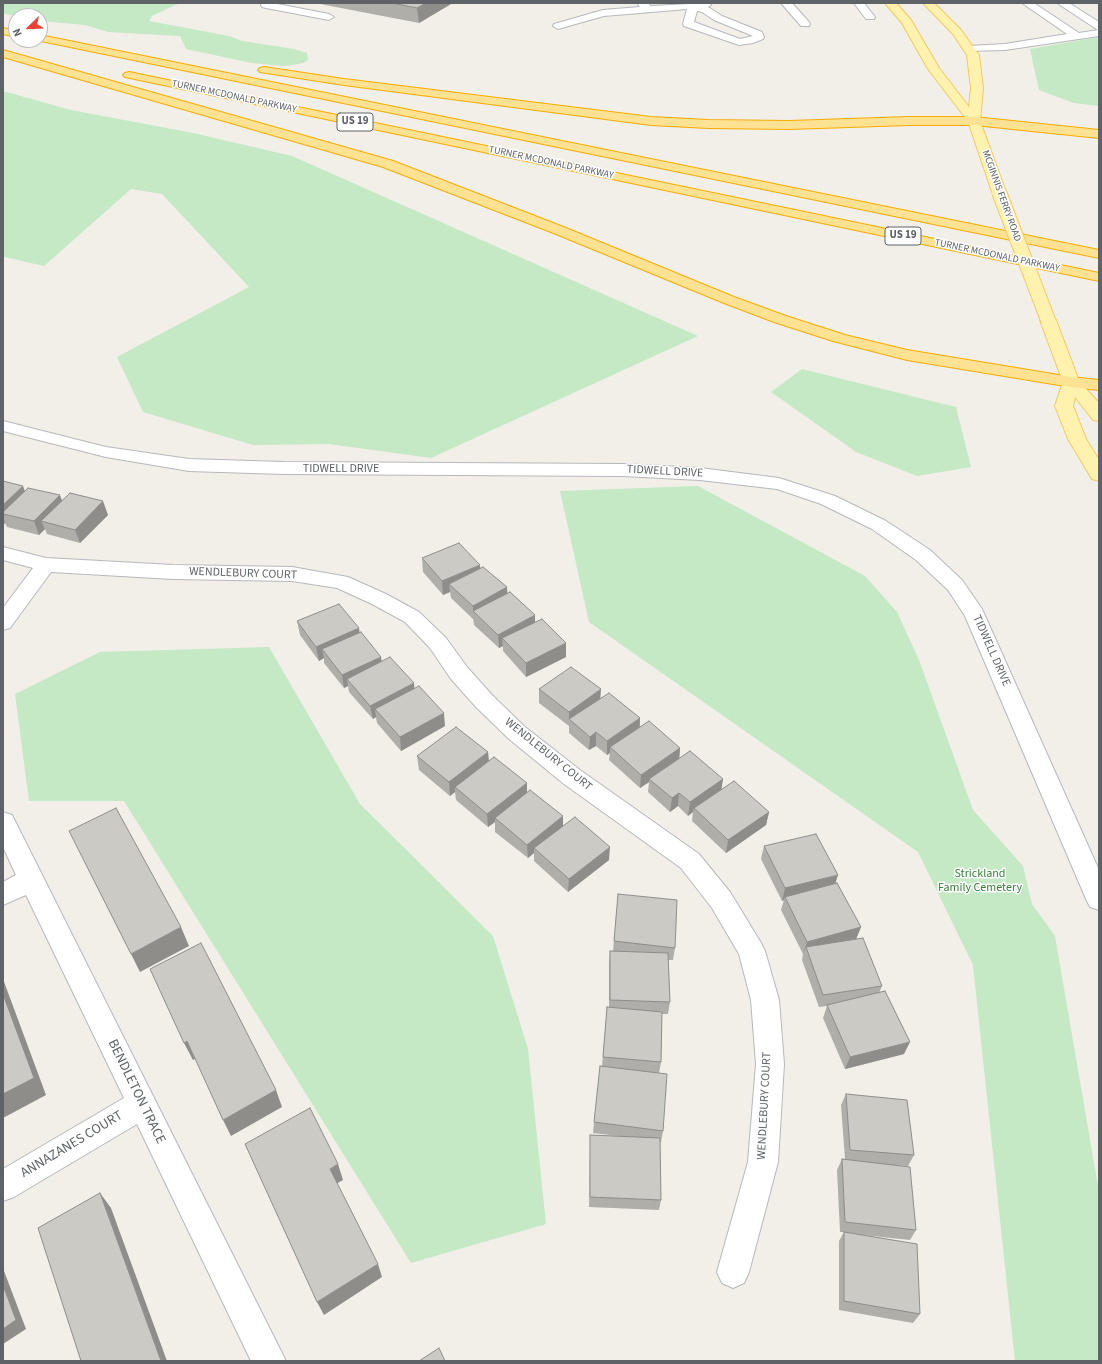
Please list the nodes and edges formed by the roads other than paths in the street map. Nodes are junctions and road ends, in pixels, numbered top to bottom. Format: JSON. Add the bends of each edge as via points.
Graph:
{"nodes":[{"id":1,"x":717,"y":3,"type":"edge"},
{"id":2,"x":786,"y":3,"type":"edge"},
{"id":3,"x":858,"y":3,"type":"edge"},
{"id":4,"x":890,"y":3,"type":"edge"},
{"id":5,"x":928,"y":3,"type":"edge"},
{"id":6,"x":1028,"y":3,"type":"edge"},
{"id":7,"x":1062,"y":3,"type":"edge"},
{"id":8,"x":266,"y":5,"type":"dead end"},
{"id":9,"x":645,"y":6,"type":"edge"},
{"id":10,"x":693,"y":7,"type":"junction"},
{"id":11,"x":329,"y":17,"type":"dead end"},
{"id":12,"x":870,"y":17,"type":"dead end"},
{"id":13,"x":805,"y":24,"type":"dead end"},
{"id":14,"x":558,"y":26,"type":"dead end"},
{"id":15,"x":1099,"y":27,"type":"edge"},
{"id":16,"x":1099,"y":33,"type":"edge"},
{"id":17,"x":1077,"y":36,"type":"junction"},
{"id":18,"x":48,"y":38,"type":"edge"},
{"id":19,"x":48,"y":39,"type":"edge"},
{"id":20,"x":3,"y":49,"type":"edge"},
{"id":21,"x":969,"y":49,"type":"junction"},
{"id":22,"x":3,"y":53,"type":"edge"},
{"id":23,"x":227,"y":64,"type":"dead end"},
{"id":24,"x":250,"y":68,"type":"dead end"},
{"id":25,"x":974,"y":121,"type":"junction"},
{"id":26,"x":1099,"y":134,"type":"edge"},
{"id":27,"x":1099,"y":254,"type":"edge"},
{"id":28,"x":1099,"y":277,"type":"edge"},
{"id":29,"x":1071,"y":382,"type":"junction"},
{"id":30,"x":1099,"y":385,"type":"edge"},
{"id":31,"x":1099,"y":416,"type":"edge"},
{"id":32,"x":3,"y":426,"type":"edge"},
{"id":33,"x":1099,"y":475,"type":"edge"},
{"id":34,"x":3,"y":553,"type":"edge"},
{"id":35,"x":46,"y":565,"type":"junction"},
{"id":36,"x":3,"y":622,"type":"edge"},
{"id":37,"x":3,"y":822,"type":"edge"},
{"id":38,"x":31,"y":880,"type":"junction"},
{"id":39,"x":3,"y":894,"type":"edge"},
{"id":40,"x":1099,"y":899,"type":"edge"},
{"id":41,"x":142,"y":1104,"type":"junction"},
{"id":42,"x":3,"y":1186,"type":"edge"},
{"id":43,"x":733,"y":1272,"type":"dead end"},
{"id":44,"x":269,"y":1361,"type":"edge"}],
"edges":[{"from":1,"to":10,"type":"street"},
{"from":2,"to":13,"type":"street"},
{"from":3,"to":12,"type":"street"},
{"from":4,"to":25,"type":"main road","name":"MCGINNIS FERRY ROAD","via":[[907,22],[934,69]]},
{"from":5,"to":21,"type":"main road","name":"MCGINNIS FERRY ROAD","via":[[957,32]]},
{"from":6,"to":17,"type":"street"},
{"from":7,"to":15,"type":"street"},
{"from":8,"to":11,"type":"street"},
{"from":9,"to":10,"type":"street"},
{"from":9,"to":14,"type":"street"},
{"from":10,"to":10,"type":"street","via":[[688,24],[739,42],[760,37],[706,10]]},
{"from":16,"to":17,"type":"street"},
{"from":17,"to":21,"type":"street","via":[[1005,47]]},
{"from":18,"to":23,"type":"highway"},
{"from":19,"to":27,"type":"highway","name":"TURNER MCDONALD PARKWAY","number":"US 19"},
{"from":20,"to":28,"type":"highway","name":"TURNER MCDONALD PARKWAY","number":"US 19"},
{"from":21,"to":25,"type":"main road","name":"MCGINNIS FERRY ROAD","via":[[973,55],[977,88]]},
{"from":22,"to":29,"type":"highway","via":[[388,164],[729,300],[839,338],[907,355]]},
{"from":24,"to":25,"type":"highway","via":[[650,121],[789,126]]},
{"from":25,"to":26,"type":"highway"},
{"from":25,"to":29,"type":"main road","name":"MCGINNIS FERRY ROAD","bridge":true},
{"from":29,"to":30,"type":"highway"},
{"from":29,"to":31,"type":"main road","name":"MCGINNIS FERRY ROAD"},
{"from":29,"to":33,"type":"main road","via":[[1064,406],[1077,439]]},
{"from":32,"to":40,"type":"street","name":"TIDWELL DRIVE","via":[[106,452],[189,465],[624,470],[700,474],[779,484],[828,500],[879,525],[924,555],[954,585],[975,614]]},
{"from":34,"to":35,"type":"street","name":"WENDLEBURY COURT"},
{"from":35,"to":36,"type":"street"},
{"from":35,"to":43,"type":"street","name":"WENDLEBURY COURT","via":[[173,572],[292,574],[341,582],[379,599],[412,617],[438,644],[484,701],[517,733],[572,777],[690,861],[721,900],[752,952],[765,1000],[770,1064],[763,1162]]},
{"from":37,"to":38,"type":"street","name":"BENDLETON TRACE"},
{"from":38,"to":39,"type":"street"},
{"from":38,"to":41,"type":"street","name":"BENDLETON TRACE"},
{"from":41,"to":42,"type":"street","name":"ANNAZANES COURT"},
{"from":41,"to":44,"type":"street","name":"BENDLETON TRACE"}]}
